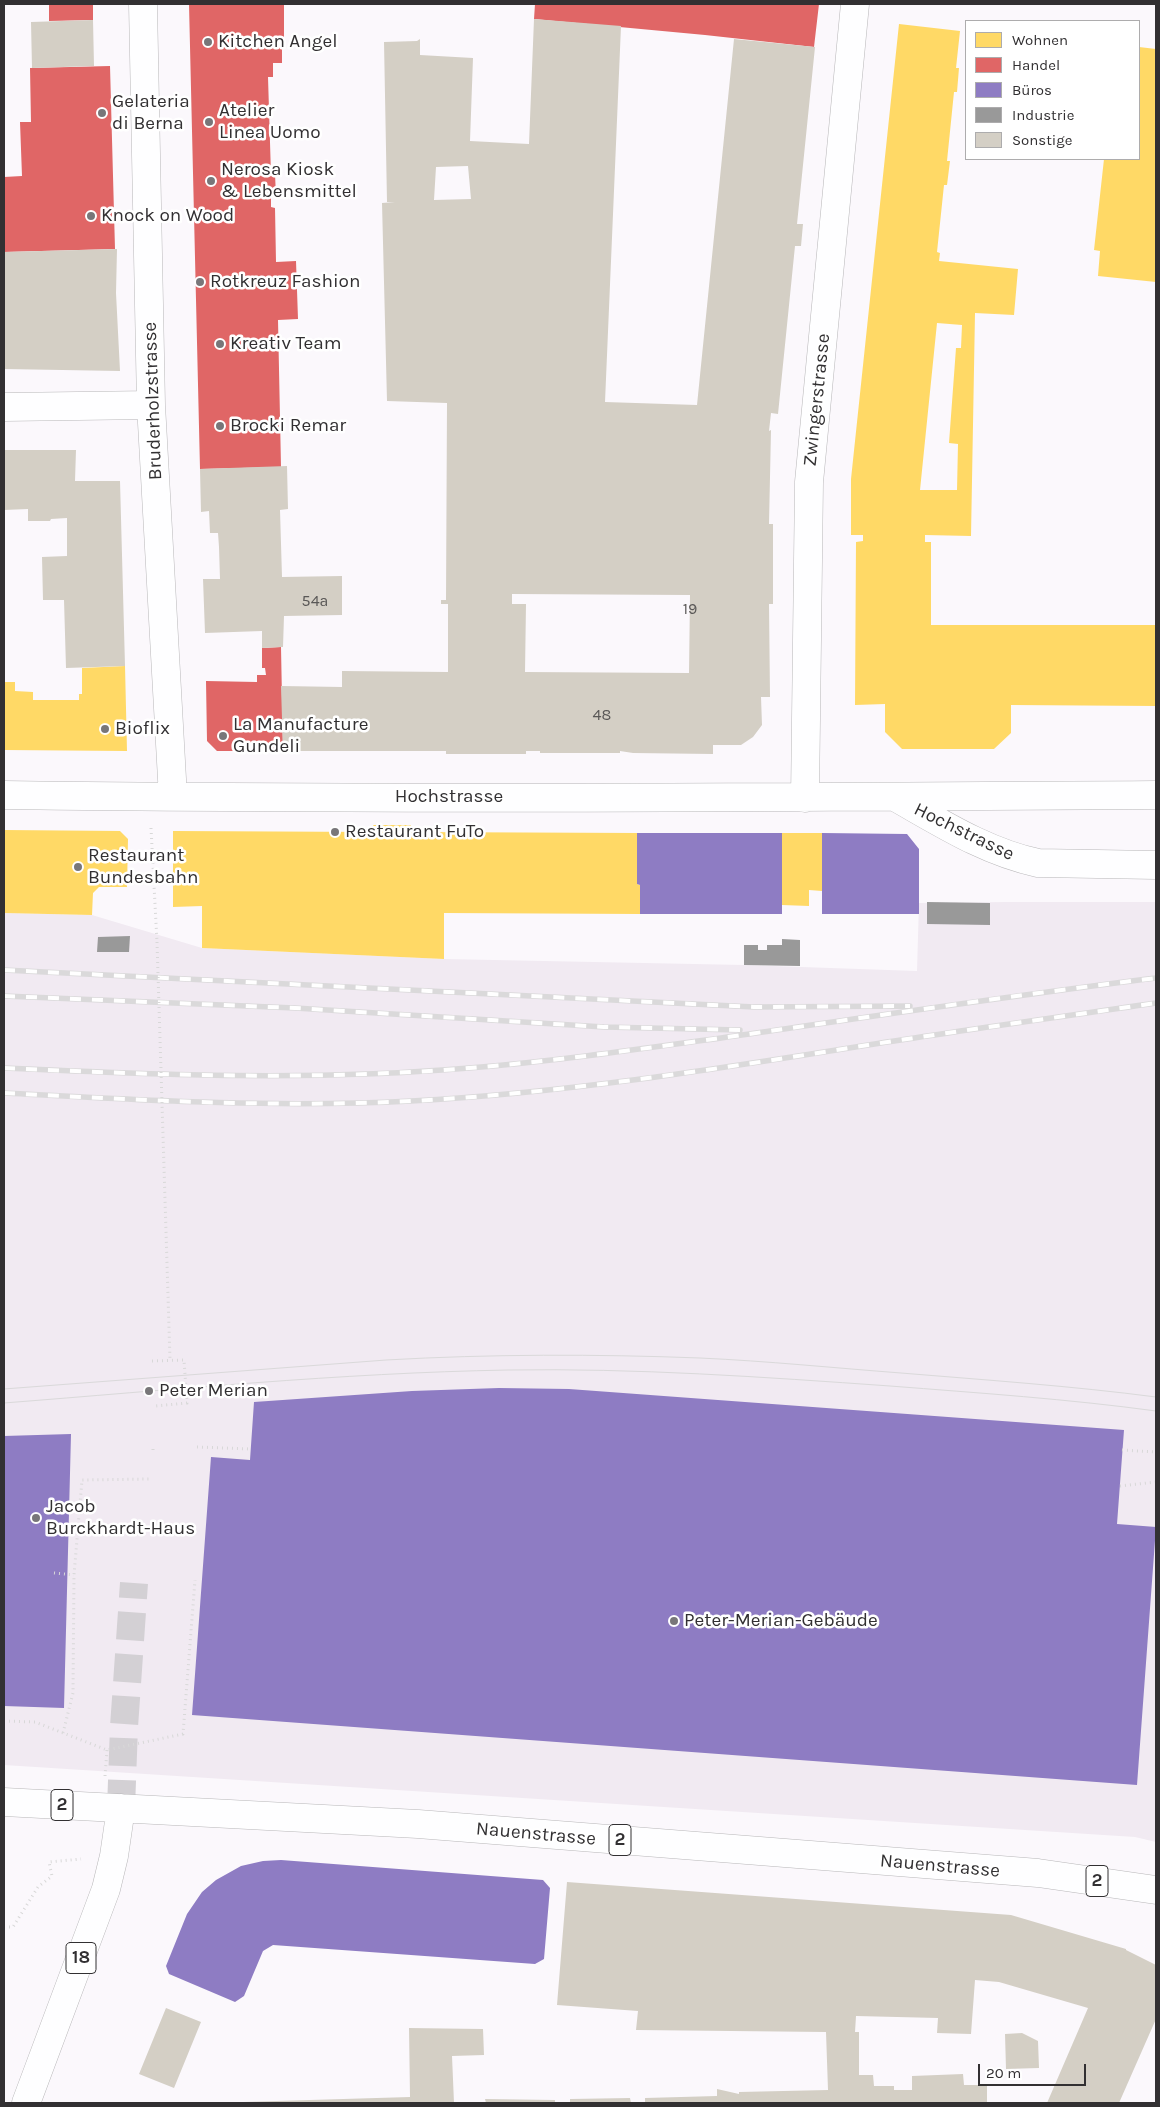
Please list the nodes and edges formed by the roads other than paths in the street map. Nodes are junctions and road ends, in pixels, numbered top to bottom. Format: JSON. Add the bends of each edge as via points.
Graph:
{"nodes":[{"id":1,"x":143,"y":4,"type":"edge"},
{"id":2,"x":855,"y":4,"type":"edge"},
{"id":3,"x":151,"y":405,"type":"junction"},
{"id":4,"x":4,"y":407,"type":"edge"},
{"id":5,"x":4,"y":795,"type":"edge"},
{"id":6,"x":1156,"y":795,"type":"edge"},
{"id":7,"x":173,"y":797,"type":"junction"},
{"id":8,"x":894,"y":797,"type":"junction"},
{"id":9,"x":805,"y":798,"type":"junction"},
{"id":10,"x":1156,"y":865,"type":"edge"},
{"id":11,"x":4,"y":1802,"type":"edge"},
{"id":12,"x":121,"y":1808,"type":"junction"},
{"id":13,"x":1156,"y":1890,"type":"edge"},
{"id":14,"x":26,"y":2103,"type":"edge"}],
"edges":[{"from":1,"to":3,"type":"street","name":"Bruderholzstrasse"},
{"from":2,"to":9,"type":"street","name":"Zwingerstrasse","via":[[809,482]]},
{"from":3,"to":4,"type":"street"},
{"from":3,"to":7,"type":"street","name":"Bruderholzstrasse"},
{"from":5,"to":7,"type":"street","name":"Hochstrasse"},
{"from":6,"to":8,"type":"street","name":"Hochstrasse"},
{"from":7,"to":9,"type":"street","name":"Hochstrasse"},
{"from":8,"to":9,"type":"street","name":"Hochstrasse"},
{"from":8,"to":10,"type":"street","name":"Hochstrasse","via":[[957,832],[1019,859],[1038,863]]},
{"from":11,"to":12,"type":"street","name":"Nauenstrasse","number":"2"},
{"from":12,"to":13,"type":"street","name":"Nauenstrasse","number":"2","via":[[418,1824],[1038,1874]]},
{"from":12,"to":14,"type":"street","number":"18","via":[[106,1889]]}]}
